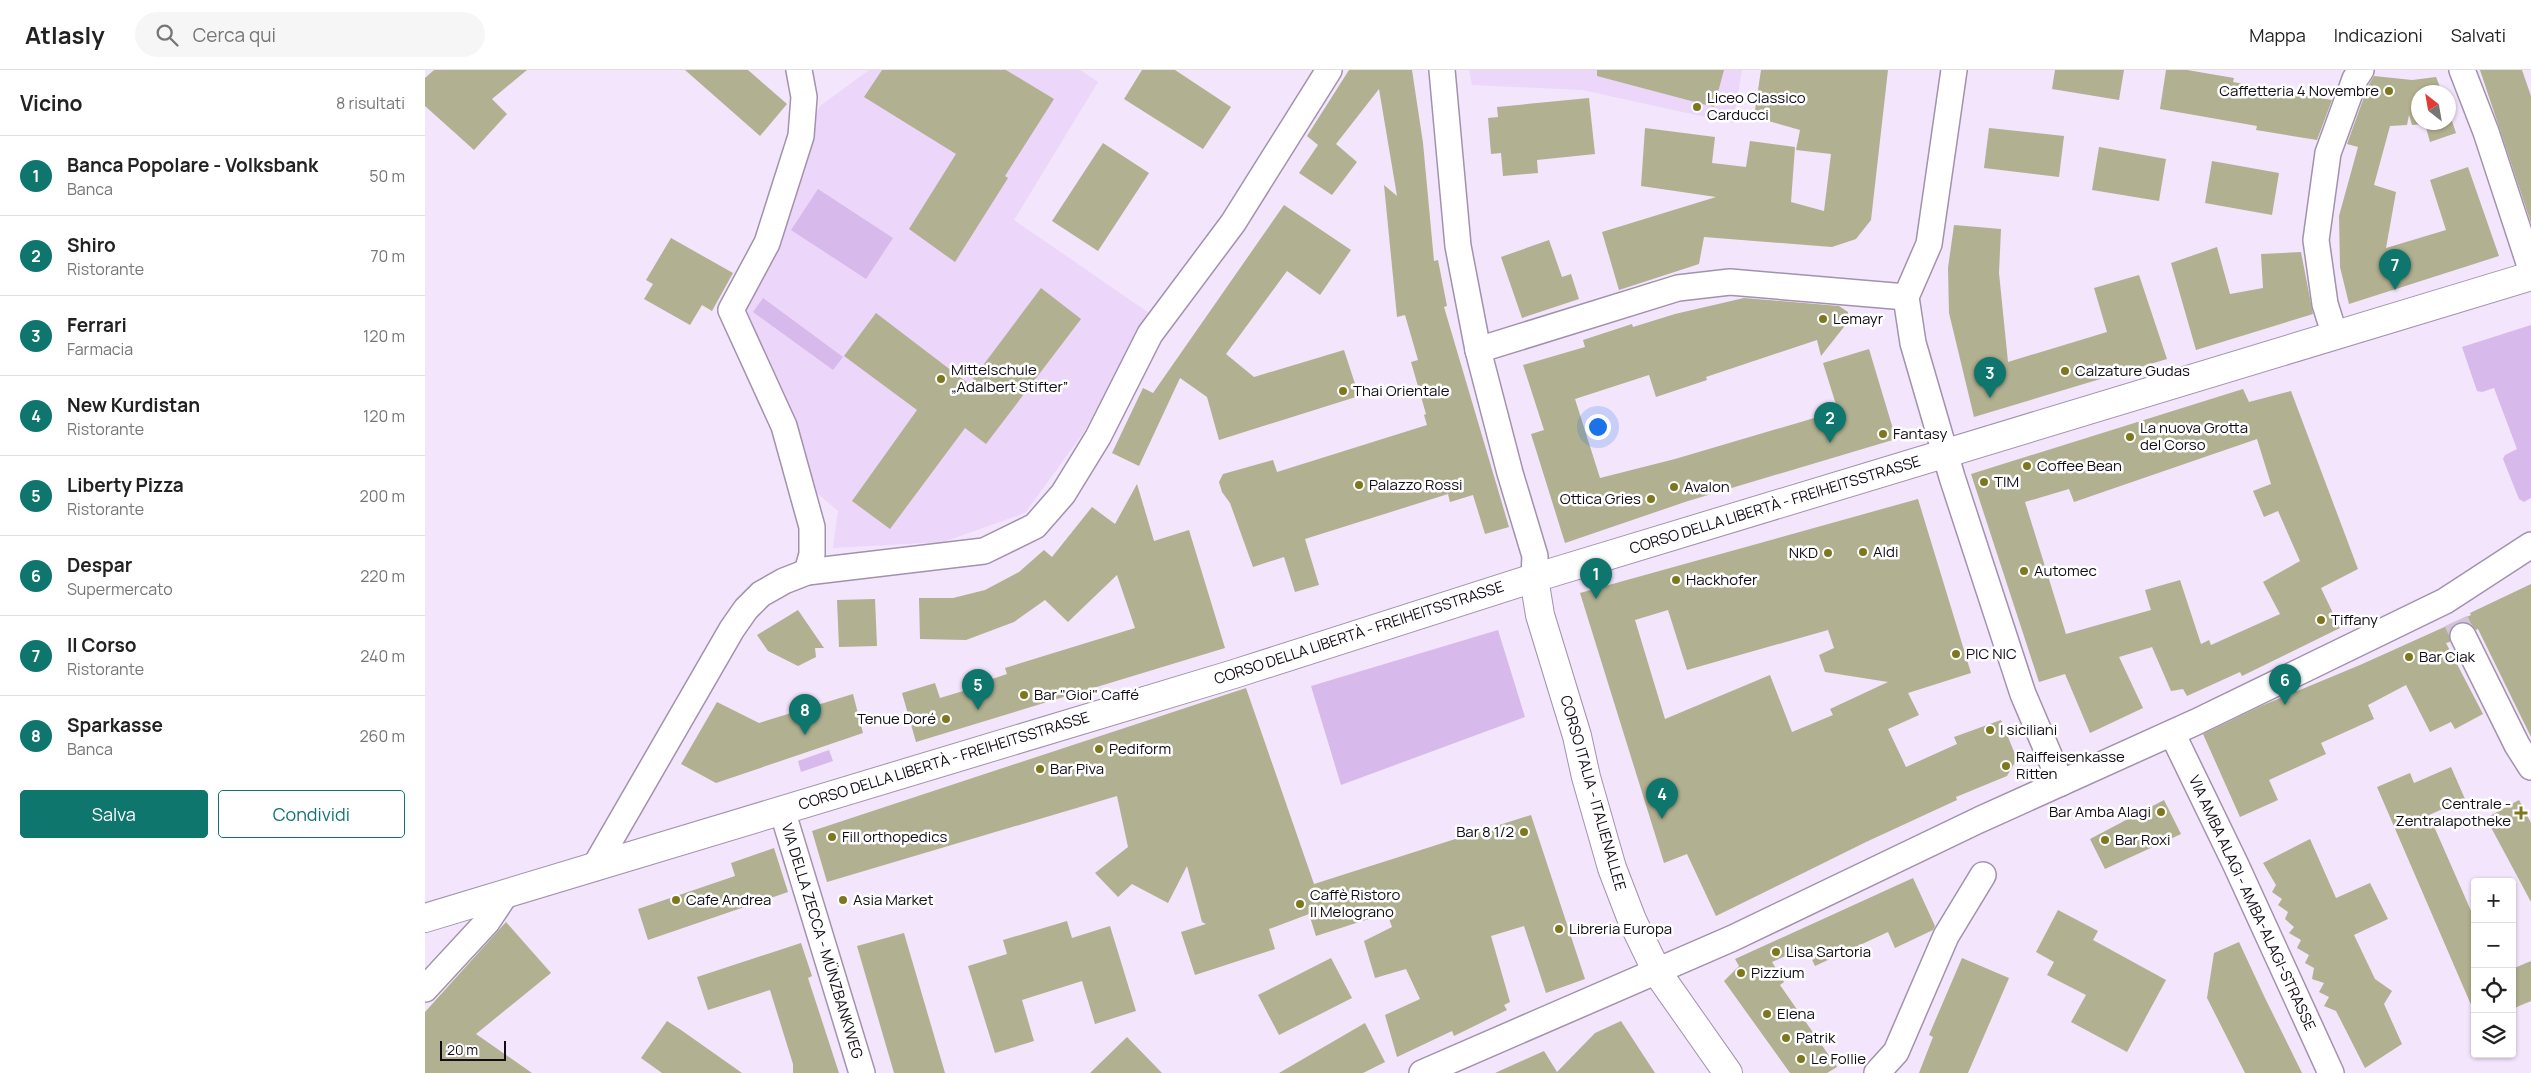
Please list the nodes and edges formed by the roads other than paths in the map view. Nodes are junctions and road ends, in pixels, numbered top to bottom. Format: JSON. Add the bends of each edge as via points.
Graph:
{"nodes":[{"id":1,"x":799,"y":70,"type":"edge"},
{"id":2,"x":1329,"y":70,"type":"edge"},
{"id":3,"x":1442,"y":70,"type":"edge"},
{"id":4,"x":1954,"y":70,"type":"edge"},
{"id":5,"x":2462,"y":70,"type":"edge"},
{"id":6,"x":2358,"y":75,"type":"edge"},
{"id":7,"x":2531,"y":269,"type":"edge"},
{"id":8,"x":2531,"y":276,"type":"edge"},
{"id":9,"x":1906,"y":297,"type":"junction"},
{"id":10,"x":2335,"y":336,"type":"junction"},
{"id":11,"x":1478,"y":350,"type":"junction"},
{"id":12,"x":1945,"y":453,"type":"junction"},
{"id":13,"x":2529,"y":546,"type":"edge"},
{"id":14,"x":807,"y":572,"type":"junction"},
{"id":15,"x":1534,"y":578,"type":"junction"},
{"id":16,"x":2455,"y":619,"type":"junction"},
{"id":17,"x":2172,"y":733,"type":"junction"},
{"id":18,"x":2531,"y":768,"type":"edge"},
{"id":19,"x":2061,"y":783,"type":"junction"},
{"id":20,"x":782,"y":810,"type":"junction"},
{"id":21,"x":594,"y":868,"type":"junction"},
{"id":22,"x":1983,"y":875,"type":"dead end"},
{"id":23,"x":505,"y":895,"type":"junction"},
{"id":24,"x":425,"y":918,"type":"edge"},
{"id":25,"x":1657,"y":972,"type":"junction"},
{"id":26,"x":429,"y":974,"type":"edge"},
{"id":27,"x":861,"y":1073,"type":"edge"},
{"id":28,"x":1421,"y":1073,"type":"edge"},
{"id":29,"x":1727,"y":1073,"type":"edge"},
{"id":30,"x":1877,"y":1073,"type":"edge"},
{"id":31,"x":2331,"y":1073,"type":"edge"}],
"edges":[{"from":1,"to":14,"type":"street","via":[[804,97],[801,136],[767,243],[731,310],[784,426],[813,527],[812,554]]},
{"from":2,"to":14,"type":"street","via":[[1233,223],[1150,334],[1098,437],[1063,494],[1035,526],[984,551]]},
{"from":3,"to":11,"type":"street","via":[[1458,246]]},
{"from":4,"to":9,"type":"street","via":[[1929,244]]},
{"from":5,"to":7,"type":"street"},
{"from":6,"to":10,"type":"street","via":[[2329,153],[2316,240],[2325,304]]},
{"from":8,"to":10,"type":"main road","name":"CORSO DELLA LIBERTÀ - FREIHEITSSTRASSE"},
{"from":9,"to":11,"type":"street","via":[[1730,282],[1678,288]]},
{"from":9,"to":12,"type":"street","via":[[1913,343]]},
{"from":10,"to":12,"type":"main road","name":"CORSO DELLA LIBERTÀ - FREIHEITSSTRASSE"},
{"from":11,"to":15,"type":"street","via":[[1535,556]]},
{"from":12,"to":15,"type":"main road","name":"CORSO DELLA LIBERTÀ - FREIHEITSSTRASSE"},
{"from":12,"to":19,"type":"street","via":[[2023,694]]},
{"from":13,"to":16,"type":"street"},
{"from":14,"to":21,"type":"street","via":[[761,594],[746,610],[667,737]]},
{"from":15,"to":20,"type":"main road","name":"CORSO DELLA LIBERTÀ - FREIHEITSSTRASSE","via":[[1225,676]]},
{"from":15,"to":25,"type":"main road","name":"CORSO ITALIA - ITALIENALLEE","via":[[1540,615],[1612,868]]},
{"from":16,"to":17,"type":"street"},
{"from":16,"to":18,"type":"street"},
{"from":17,"to":19,"type":"street"},
{"from":17,"to":31,"type":"street","name":"VIA AMBA ALAGI - AMBA-ALAGI-STRASSE"},
{"from":19,"to":25,"type":"street"},
{"from":20,"to":21,"type":"main road","name":"CORSO DELLA LIBERTÀ - FREIHEITSSTRASSE"},
{"from":20,"to":27,"type":"street","name":"VIA DELLA ZECCA - MÜNZBANKWEG"},
{"from":21,"to":23,"type":"main road","name":"CORSO DELLA LIBERTÀ - FREIHEITSSTRASSE"},
{"from":22,"to":30,"type":"street","via":[[1946,936],[1896,1052]]},
{"from":23,"to":24,"type":"main road","name":"CORSO DELLA LIBERTÀ - FREIHEITSSTRASSE"},
{"from":23,"to":26,"type":"street","via":[[487,922]]},
{"from":25,"to":28,"type":"street"},
{"from":25,"to":29,"type":"main road","name":"CORSO ITALIA - ITALIENALLEE"}]}
